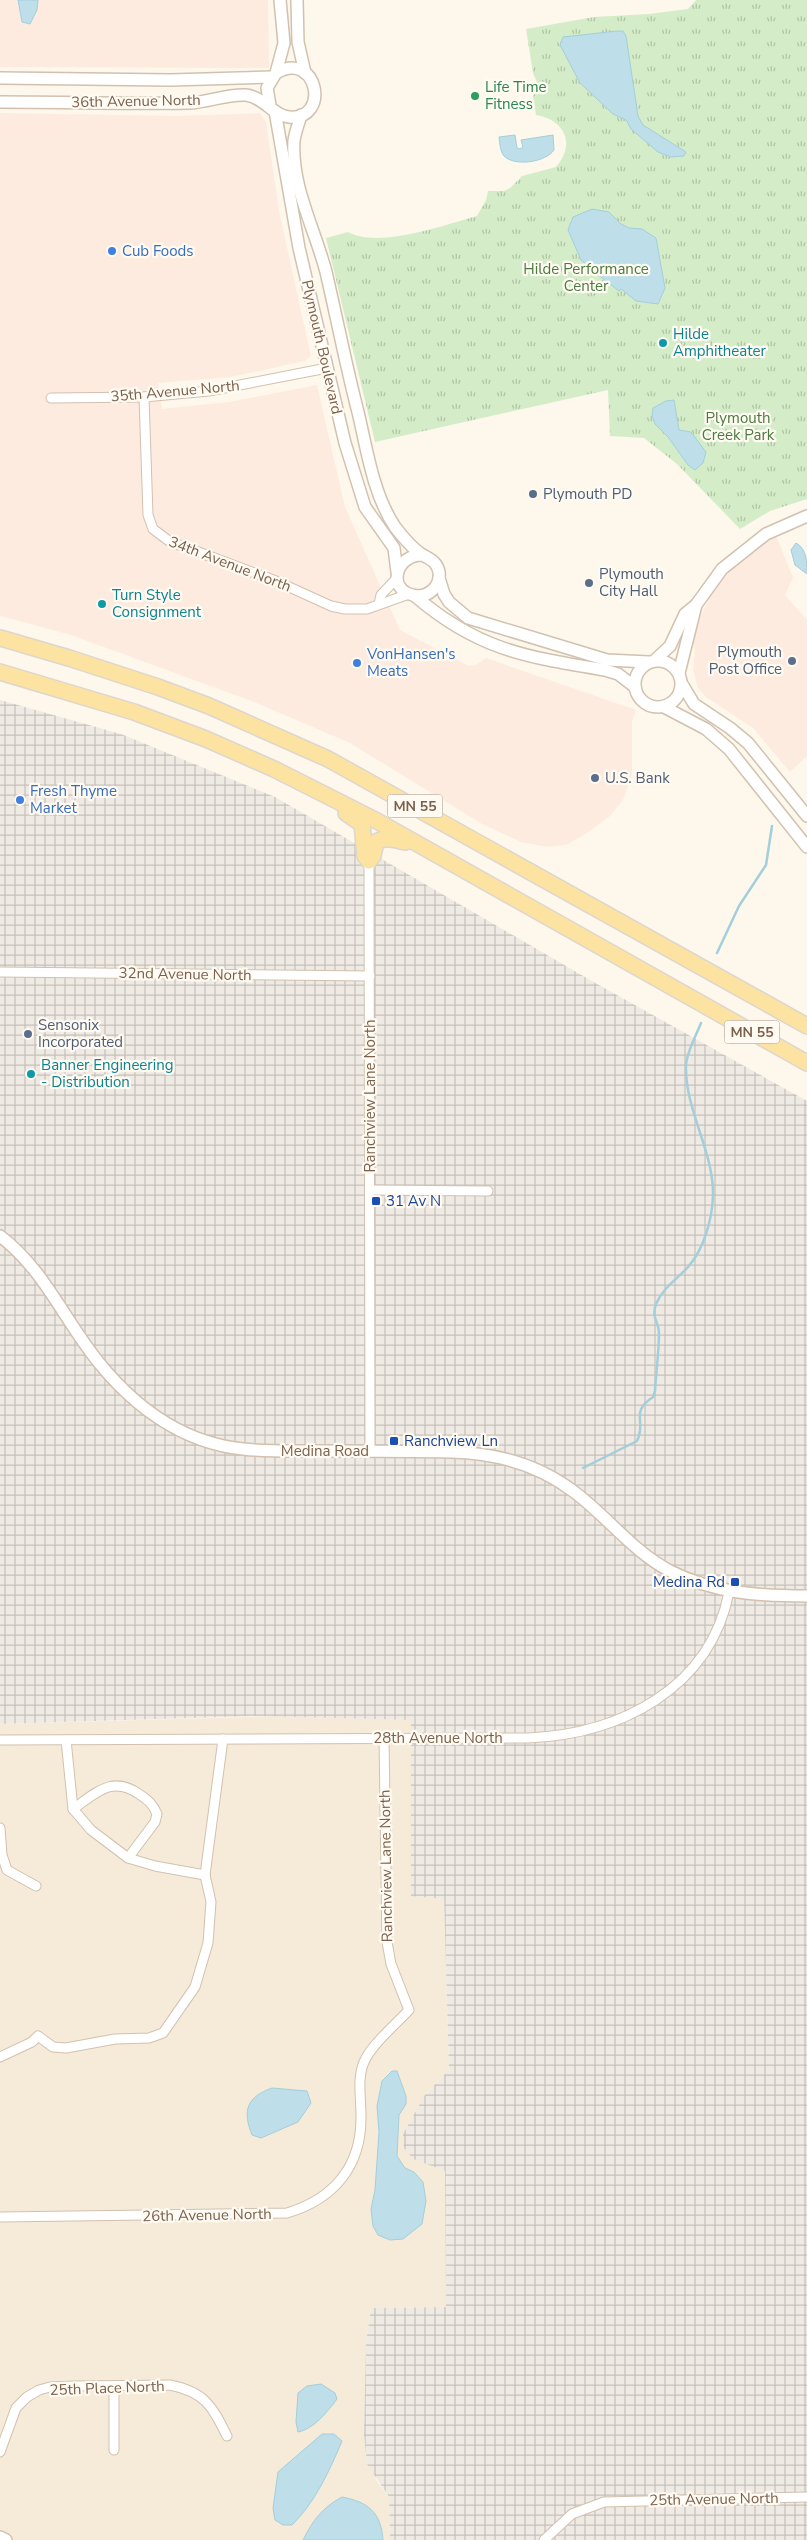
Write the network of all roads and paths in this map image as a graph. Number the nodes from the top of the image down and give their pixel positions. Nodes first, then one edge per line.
1 (280, 0) edge
2 (297, 0) edge
3 (305, 73) junction
4 (274, 75) junction
5 (0, 78) edge
6 (0, 102) edge
7 (272, 108) junction
8 (301, 115) junction
9 (327, 368) junction
10 (144, 397) junction
11 (51, 398) dead end
12 (807, 516) edge
13 (422, 554) junction
14 (397, 575) junction
15 (439, 578) junction
16 (412, 595) junction
17 (379, 604) junction
18 (696, 605) junction
19 (0, 638) edge
20 (652, 662) junction
21 (0, 672) edge
22 (680, 678) junction
23 (635, 687) junction
24 (664, 707) junction
25 (245, 757) junction
26 (807, 816) edge
27 (806, 842) edge
28 (424, 847) junction
29 (368, 861) junction
30 (0, 972) edge
31 (370, 976) junction
32 (776, 1008) junction
33 (807, 1018) edge
34 (807, 1026) edge
35 (807, 1064) edge
36 (370, 1190) junction
37 (488, 1191) dead end
38 (0, 1236) edge
39 (370, 1451) junction
40 (729, 1592) junction
41 (807, 1596) edge
42 (223, 1738) junction
43 (384, 1738) junction
44 (0, 1740) edge
45 (66, 1740) junction
46 (73, 1809) junction
47 (0, 1828) edge
48 (128, 1858) junction
49 (205, 1875) junction
50 (36, 1886) dead end
51 (0, 2057) edge
52 (361, 2122) joint
53 (0, 2217) edge
54 (114, 2386) junction
55 (227, 2436) dead end
56 (1, 2446) edge
57 (114, 2450) dead end
58 (807, 2497) edge
59 (0, 2536) edge
60 (6, 2540) edge
61 (544, 2540) edge

1 - 4 street
2 - 3 street
3 - 4 street
3 - 8 street
4 - 5 street, 36th Avenue North
4 - 7 street
6 - 7 street, 36th Avenue North
7 - 8 street
7 - 9 street, Plymouth Boulevard
8 - 13 street, Plymouth Boulevard
9 - 10 street, 35th Avenue North
9 - 14 street, Plymouth Boulevard
10 - 11 street, 35th Avenue North
10 - 17 street, 34th Avenue North
12 - 18 street
13 - 14 street
13 - 15 street
14 - 16 street
14 - 17 street
15 - 16 street
15 - 20 street
16 - 17 street, 34th Avenue North
16 - 23 street
18 - 20 street
18 - 22 street
19 - 32 main road, MN 55
20 - 22 street
20 - 23 street
21 - 25 main road, MN 55
22 - 24 street
22 - 26 street
23 - 24 street
24 - 27 street
25 - 28 main road, MN 55
25 - 29 main road
28 - 29 main road
28 - 35 main road, MN 55
29 - 31 street, Ranchview Lane North
30 - 31 street, 32nd Avenue North
31 - 36 street, Ranchview Lane North
32 - 33 main road
32 - 34 main road, MN 55
36 - 37 street
36 - 39 street, Ranchview Lane North
38 - 39 street, Medina Road
39 - 40 street, Medina Road
40 - 41 street
40 - 43 street, 28th Avenue North
42 - 43 street, 28th Avenue North
42 - 45 street, 28th Avenue North
42 - 49 street
43 - 52 street, Ranchview Lane North
44 - 45 street, 28th Avenue North
45 - 46 street
46 - 48 street
46 - 48 street
47 - 50 street
48 - 49 street
49 - 51 street
52 - 53 street, 26th Avenue North
54 - 55 street, 25th Place North
54 - 56 street, 25th Place North
54 - 57 street
58 - 61 street, 25th Avenue North
59 - 60 street

